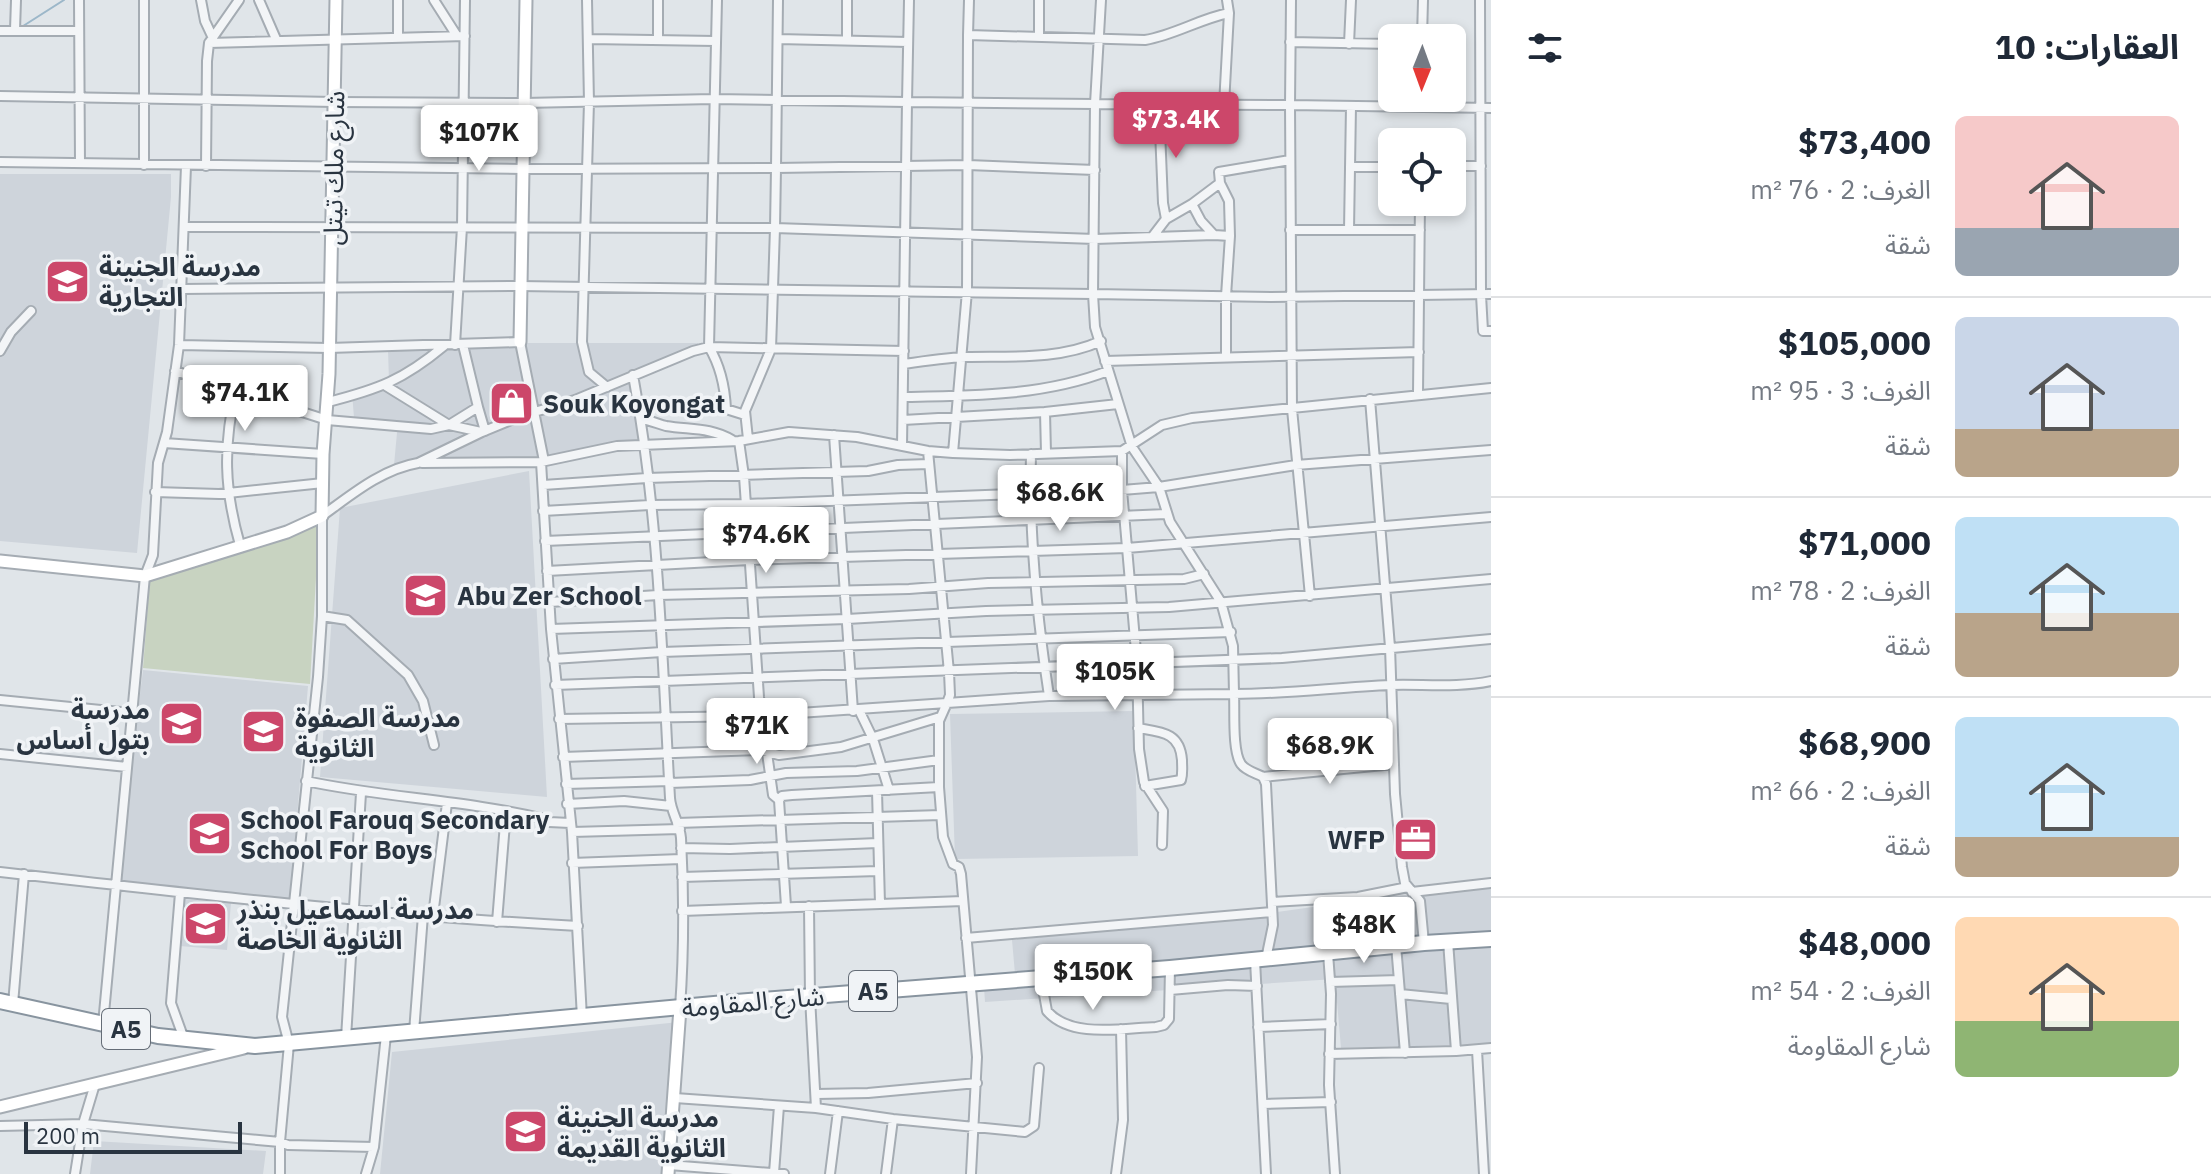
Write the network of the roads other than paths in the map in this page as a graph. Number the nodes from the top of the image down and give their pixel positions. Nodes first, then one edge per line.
1 (16, 0) edge
2 (79, 0) edge
3 (144, 0) edge
4 (201, 0) edge
5 (239, 0) edge
6 (259, 0) edge
7 (336, 0) edge
8 (398, 0) edge
9 (434, 0) edge
10 (465, 0) edge
11 (526, 0) edge
12 (587, 0) edge
13 (658, 0) edge
14 (717, 0) edge
15 (778, 0) edge
16 (847, 0) edge
17 (909, 0) edge
18 (969, 0) edge
19 (1039, 0) edge
20 (1101, 0) edge
21 (1227, 0) edge
22 (1291, 0) edge
23 (1351, 0) edge
24 (1423, 0) edge
25 (1480, 0) edge
26 (1229, 13) junction
27 (1422, 24) edge
28 (15, 30) junction
29 (0, 31) edge
30 (79, 31) junction
31 (968, 35) junction
32 (398, 36) junction
33 (461, 36) junction
34 (1039, 37) junction
35 (276, 39) junction
36 (335, 39) junction
37 (589, 39) junction
38 (778, 39) junction
39 (211, 40) junction
40 (658, 40) junction
41 (847, 40) junction
42 (1100, 40) junction
43 (715, 41) junction
44 (908, 42) junction
45 (1290, 42) junction
46 (1480, 43) junction
47 (1491, 43) edge
48 (1349, 44) junction
49 (1378, 44) edge
50 (0, 96) edge
51 (81, 96) junction
52 (144, 98) junction
53 (713, 99) junction
54 (776, 99) junction
55 (207, 100) junction
56 (334, 102) junction
57 (589, 102) junction
58 (907, 102) junction
59 (463, 103) junction
60 (524, 103) junction
61 (968, 103) junction
62 (1095, 104) junction
63 (1224, 105) junction
64 (1290, 105) junction
65 (1159, 106) junction
66 (1351, 106) junction
67 (1378, 107) edge
68 (1466, 108) edge
69 (1481, 108) junction
70 (1491, 108) edge
71 (1290, 160) junction
72 (0, 162) edge
73 (80, 163) junction
74 (144, 165) junction
75 (968, 165) junction
76 (186, 166) junction
77 (206, 166) junction
78 (1466, 166) edge
79 (1481, 166) junction
80 (334, 167) junction
81 (463, 167) junction
82 (712, 167) junction
83 (908, 167) junction
84 (1351, 167) junction
85 (1378, 167) edge
86 (586, 168) junction
87 (776, 168) junction
88 (523, 169) junction
89 (1095, 170) junction
90 (1220, 183) junction
91 (1192, 204) junction
92 (1420, 216) edge
93 (1166, 219) junction
94 (333, 226) junction
95 (184, 227) junction
96 (462, 227) junction
97 (522, 228) junction
98 (712, 228) junction
99 (775, 228) junction
100 (586, 229) junction
101 (1290, 230) junction
102 (1349, 230) junction
103 (1420, 230) junction
104 (904, 232) junction
105 (966, 235) junction
106 (1214, 235) junction
107 (1153, 236) junction
108 (1230, 236) junction
109 (1486, 236) edge
110 (1095, 239) junction
111 (460, 286) junction
112 (519, 286) junction
113 (331, 287) junction
114 (584, 287) junction
115 (182, 289) junction
116 (711, 289) junction
117 (774, 289) junction
118 (904, 290) junction
119 (967, 291) junction
120 (1093, 294) junction
121 (1486, 295) edge
122 (1226, 296) junction
123 (1291, 296) junction
124 (1421, 297) junction
125 (31, 311) dead end
126 (1491, 331) edge
127 (1101, 341) junction
128 (329, 342) junction
129 (520, 342) junction
130 (179, 345) junction
131 (459, 345) junction
132 (444, 346) junction
133 (709, 347) junction
134 (771, 349) junction
135 (0, 351) edge
136 (904, 351) junction
137 (1419, 352) junction
138 (1292, 355) junction
139 (963, 357) junction
140 (1226, 357) junction
141 (904, 364) junction
142 (1106, 366) junction
143 (175, 371) junction
144 (633, 375) junction
145 (386, 386) junction
146 (607, 387) junction
147 (1491, 388) edge
148 (236, 389) junction
149 (1418, 394) junction
150 (959, 396) junction
151 (903, 397) junction
152 (1370, 399) junction
153 (328, 402) junction
154 (638, 404) junction
155 (1118, 404) junction
156 (478, 407) junction
157 (726, 409) junction
158 (1292, 409) junction
159 (535, 412) junction
160 (1045, 412) junction
161 (745, 415) junction
162 (641, 419) junction
163 (956, 419) junction
164 (327, 420) junction
165 (903, 420) junction
166 (449, 425) junction
167 (483, 431) junction
168 (834, 435) junction
169 (740, 440) junction
170 (164, 443) junction
171 (644, 444) junction
172 (902, 446) junction
173 (1132, 447) junction
174 (226, 448) junction
175 (1491, 450) edge
176 (928, 451) junction
177 (1122, 451) junction
178 (953, 453) junction
179 (1046, 453) junction
180 (323, 454) junction
181 (1031, 454) junction
182 (1375, 459) junction
183 (542, 461) junction
184 (418, 463) junction
185 (929, 464) junction
186 (1296, 465) junction
187 (836, 472) junction
188 (744, 476) junction
189 (647, 478) junction
190 (323, 483) junction
191 (543, 485) junction
192 (1159, 487) junction
193 (1122, 490) junction
194 (155, 492) junction
195 (227, 493) junction
196 (1031, 494) junction
197 (933, 496) junction
198 (838, 500) junction
199 (746, 504) junction
200 (650, 505) junction
201 (543, 511) junction
202 (1166, 514) junction
203 (322, 516) junction
204 (1491, 517) edge
205 (1126, 518) junction
206 (1033, 521) junction
207 (937, 524) junction
208 (1382, 527) junction
209 (839, 529) junction
210 (746, 531) junction
211 (1302, 533) junction
212 (652, 536) junction
213 (545, 541) junction
214 (1185, 543) junction
215 (240, 545) junction
216 (1127, 548) junction
217 (1033, 551) junction
218 (938, 555) junction
219 (843, 559) junction
220 (749, 560) junction
221 (0, 561) edge
222 (655, 564) junction
223 (547, 571) junction
224 (1204, 574) junction
225 (145, 576) junction
226 (1491, 579) edge
227 (1131, 580) junction
228 (1037, 584) junction
229 (939, 586) junction
230 (1385, 588) junction
231 (845, 590) junction
232 (752, 593) junction
233 (658, 595) junction
234 (1310, 596) junction
235 (550, 602) junction
236 (1221, 602) junction
237 (1132, 609) junction
238 (1040, 611) junction
239 (942, 614) junction
240 (322, 616) junction
241 (847, 619) junction
242 (754, 622) junction
243 (660, 624) junction
244 (551, 629) junction
245 (1231, 632) junction
246 (1135, 636) junction
247 (1042, 638) junction
248 (1491, 639) edge
249 (945, 641) junction
250 (850, 647) junction
251 (1390, 647) junction
252 (756, 650) junction
253 (662, 652) junction
254 (553, 659) junction
255 (1235, 660) junction
256 (1137, 663) junction
257 (1044, 668) junction
258 (949, 672) junction
259 (850, 674) junction
260 (758, 678) junction
261 (663, 681) junction
262 (1491, 681) edge
263 (555, 685) junction
264 (1392, 685) junction
265 (1234, 694) junction
266 (1139, 695) junction
267 (1049, 696) junction
268 (0, 700) edge
269 (947, 703) junction
270 (856, 711) junction
271 (131, 713) junction
272 (763, 716) junction
273 (667, 717) junction
274 (940, 717) junction
275 (559, 719) junction
276 (1138, 728) junction
277 (873, 739) junction
278 (434, 745) dead end
279 (766, 751) junction
280 (0, 754) edge
281 (668, 754) junction
282 (563, 757) junction
283 (939, 760) junction
284 (1394, 764) junction
285 (883, 766) junction
286 (127, 767) junction
287 (770, 775) junction
288 (1263, 777) junction
289 (306, 781) junction
290 (670, 782) junction
291 (566, 784) junction
292 (1145, 786) junction
293 (939, 787) junction
294 (889, 790) junction
295 (877, 791) junction
296 (361, 793) junction
297 (779, 800) junction
298 (447, 803) junction
299 (567, 804) junction
300 (671, 806) junction
301 (506, 811) junction
302 (941, 815) junction
303 (877, 817) junction
304 (780, 820) junction
305 (678, 826) junction
306 (571, 827) junction
307 (878, 843) junction
308 (1162, 845) dead end
309 (681, 848) junction
310 (781, 848) junction
311 (681, 859) junction
312 (572, 863) junction
313 (878, 871) junction
314 (0, 872) edge
315 (24, 874) junction
316 (784, 875) junction
317 (682, 877) junction
318 (1491, 883) edge
319 (114, 885) junction
320 (1410, 890) junction
321 (180, 893) junction
322 (963, 901) junction
323 (293, 902) junction
324 (880, 904) junction
325 (786, 906) junction
326 (809, 906) junction
327 (1272, 907) junction
328 (353, 909) junction
329 (682, 911) junction
330 (423, 915) junction
331 (433, 916) junction
332 (497, 922) junction
333 (578, 926) junction
334 (966, 938) junction
335 (1491, 939) edge
336 (1448, 941) junction
337 (1424, 943) junction
338 (1396, 945) junction
339 (1328, 953) junction
340 (1261, 959) junction
341 (1170, 968) junction
342 (1041, 978) junction
343 (1399, 980) junction
344 (1330, 982) junction
345 (970, 983) junction
346 (1257, 986) junction
347 (1170, 990) junction
348 (1400, 994) junction
349 (810, 997) junction
350 (1451, 999) junction
351 (6, 1003) edge
352 (680, 1008) junction
353 (582, 1018) junction
354 (103, 1024) junction
355 (1331, 1024) junction
356 (1258, 1027) junction
357 (1121, 1029) junction
358 (414, 1032) junction
359 (386, 1035) junction
360 (346, 1038) junction
361 (184, 1039) junction
362 (289, 1044) junction
363 (255, 1046) junction
364 (1491, 1048) edge
365 (1477, 1050) junction
366 (1456, 1051) junction
367 (1405, 1053) junction
368 (1329, 1054) junction
369 (1039, 1068) dead end
370 (977, 1083) junction
371 (95, 1084) junction
372 (817, 1094) junction
373 (675, 1098) junction
374 (1331, 1102) junction
375 (1263, 1104) junction
376 (779, 1106) junction
377 (0, 1107) edge
378 (816, 1108) junction
379 (838, 1111) junction
380 (893, 1119) junction
381 (83, 1124) junction
382 (0, 1126) edge
383 (974, 1127) junction
384 (280, 1142) junction
385 (374, 1147) junction
386 (668, 1170) edge
387 (774, 1173) edge
388 (75, 1174) edge
389 (280, 1174) edge
390 (366, 1174) edge
391 (766, 1174) edge
392 (784, 1174) edge
393 (830, 1174) edge
394 (886, 1174) edge
395 (971, 1174) edge
396 (1116, 1174) edge
397 (1266, 1174) edge
398 (1335, 1174) edge
399 (1484, 1174) edge

1 - 28 street
2 - 30 street
3 - 52 street
4 - 39 street
5 - 39 street
6 - 35 street
7 - 36 main road, شارع ملك تيتل
8 - 32 street
9 - 33 street
10 - 33 street
11 - 60 main road
12 - 37 street
13 - 40 street
14 - 43 street
15 - 38 street
16 - 41 street
17 - 44 street
18 - 31 street
19 - 34 street
20 - 42 street
21 - 26 street
22 - 45 street
23 - 48 street
24 - 27 street
25 - 46 street
26 - 42 street
26 - 63 street
28 - 29 street
28 - 30 street
30 - 51 street
31 - 34 street
31 - 61 street
32 - 33 street
32 - 36 street
33 - 59 street
34 - 42 street
35 - 36 street
35 - 39 street
36 - 56 main road, شارع ملك تيتل
37 - 40 street
37 - 57 street
38 - 41 street
38 - 54 street
39 - 55 street
40 - 43 street
41 - 44 street
42 - 62 street
43 - 53 street
44 - 58 street
45 - 48 street
45 - 64 street
46 - 47 street
46 - 69 street
48 - 49 street
50 - 51 street
51 - 52 street
51 - 73 street
52 - 55 street
52 - 74 street
53 - 54 street
53 - 57 street
53 - 82 street
54 - 58 street
54 - 87 street
55 - 56 street
55 - 77 street
56 - 59 street
56 - 80 main road, شارع ملك تيتل
57 - 60 street
57 - 86 street
58 - 61 street
58 - 83 street
59 - 60 street
59 - 81 street
60 - 88 main road
61 - 62 street
61 - 75 street
62 - 65 street
62 - 89 street
63 - 64 street
63 - 65 street
64 - 66 street
64 - 71 street
65 - 93 street
66 - 67 street
66 - 84 street
68 - 69 street
69 - 70 street
69 - 79 street
71 - 90 street
71 - 101 street
72 - 73 street
73 - 74 street
74 - 76 street
75 - 83 street
75 - 89 street
75 - 105 street
76 - 77 street
76 - 95 street
77 - 80 street
78 - 79 street
79 - 109 street
80 - 81 street
80 - 94 main road, شارع ملك تيتل
81 - 88 street
81 - 96 street
82 - 86 street
82 - 87 street
82 - 98 street
83 - 87 street
83 - 104 street
84 - 85 street
84 - 102 street
86 - 88 street
86 - 100 street
87 - 99 street
88 - 97 main road
89 - 110 street
90 - 91 street
90 - 108 street
91 - 93 street
91 - 106 street
92 - 103 street
93 - 107 street
94 - 95 street
94 - 96 street
94 - 113 main road, شارع ملك تيتل
95 - 115 street
96 - 97 street
96 - 111 street
97 - 100 street
97 - 112 main road
98 - 99 street
98 - 100 street
98 - 116 street
99 - 104 street
99 - 117 street
100 - 114 street
101 - 102 street
101 - 123 street
102 - 103 street
103 - 124 street
104 - 105 street
104 - 118 street
105 - 110 street
105 - 119 street
106 - 107 street
106 - 108 street
107 - 110 street
108 - 122 street
109 - 121 street
110 - 120 street
111 - 112 street
111 - 113 street
111 - 131 street
112 - 114 street
112 - 129 main road
113 - 115 street
113 - 128 main road, شارع ملك تيتل
114 - 116 street
114 - 146 street
115 - 130 street
116 - 117 street
116 - 133 street
117 - 118 street
117 - 134 street
118 - 119 street
118 - 136 street
119 - 120 street
119 - 139 street
120 - 122 street
120 - 127 street
121 - 124 street
121 - 126 street
122 - 123 street
122 - 140 street
123 - 124 street
123 - 138 street
124 - 137 street
125 - 135 street
127 - 139 street
127 - 142 street
128 - 130 street
128 - 132 street
128 - 153 main road, شارع ملك تيتل
129 - 131 street
129 - 159 street
130 - 143 street
131 - 132 street
131 - 156 street
132 - 145 street
133 - 134 street
133 - 144 street
133 - 157 street
134 - 136 street
134 - 161 street
136 - 141 street
137 - 138 street
137 - 149 street
138 - 140 street
138 - 158 street
139 - 141 street
139 - 150 street
140 - 142 street
141 - 151 street
142 - 150 street
142 - 155 street
143 - 148 street
143 - 170 street
144 - 146 street
144 - 154 street
145 - 153 street
145 - 166 street
146 - 159 street
147 - 149 street
148 - 164 street
148 - 174 street
149 - 152 street
150 - 151 street
150 - 163 street
151 - 165 street
152 - 158 street
152 - 182 street
153 - 164 main road, شارع ملك تيتل
154 - 157 street
154 - 162 street
155 - 160 street
155 - 173 street
156 - 166 street
156 - 167 street
157 - 161 street
158 - 173 street
158 - 186 street
159 - 167 street
159 - 183 street
160 - 163 street
160 - 179 street
161 - 169 street
162 - 169 street
162 - 171 street
163 - 165 street
163 - 178 street
164 - 166 street
164 - 180 main road, شارع ملك تيتل
165 - 172 street
166 - 167 street
167 - 184 street
168 - 169 street
168 - 172 street
168 - 187 street
169 - 171 street
169 - 188 street
170 - 174 street
170 - 194 street
171 - 183 street
171 - 189 street
172 - 176 street
173 - 177 street
173 - 192 street
174 - 180 street
174 - 195 street
175 - 182 street
176 - 178 street
176 - 185 street
177 - 179 street
177 - 193 street
178 - 181 street
179 - 181 street
180 - 190 main road, شارع ملك تيتل
181 - 196 street
182 - 186 street
182 - 208 street
183 - 184 street
183 - 191 street
184 - 203 street
185 - 187 street
185 - 197 street
186 - 192 street
186 - 211 street
187 - 188 street
187 - 198 street
188 - 189 street
188 - 199 street
189 - 191 street
189 - 200 street
190 - 195 street
190 - 203 main road, شارع ملك تيتل
191 - 201 street
192 - 193 street
192 - 202 street
193 - 196 street
193 - 205 street
194 - 195 street
194 - 225 street
195 - 215 street
196 - 197 street
196 - 206 street
197 - 198 street
197 - 207 street
198 - 199 street
198 - 209 street
199 - 200 street
199 - 210 street
200 - 201 street
200 - 212 street
201 - 213 street
202 - 205 street
202 - 214 street
203 - 215 main road
203 - 240 street
204 - 208 street
205 - 206 street
205 - 216 street
206 - 207 street
206 - 217 street
207 - 209 street
207 - 218 street
208 - 211 street
208 - 230 street
209 - 210 street
209 - 219 street
210 - 212 street
210 - 220 street
211 - 214 street
211 - 234 street
212 - 213 street
212 - 222 street
213 - 223 street
214 - 216 street
214 - 224 street
215 - 225 main road
216 - 217 street
216 - 227 street
217 - 218 street
217 - 228 street
218 - 219 street
218 - 229 street
219 - 220 street
219 - 231 street
220 - 222 street
220 - 232 street
221 - 225 main road
222 - 223 street
222 - 233 street
223 - 235 street
224 - 227 street
224 - 236 street
225 - 271 street
226 - 230 street
227 - 228 street
227 - 237 street
228 - 229 street
228 - 238 street
229 - 231 street
229 - 239 street
230 - 234 street
230 - 251 street
231 - 232 street
231 - 241 street
232 - 233 street
232 - 242 street
233 - 235 street
233 - 243 street
234 - 236 street
235 - 244 street
236 - 237 street
236 - 245 street
237 - 238 street
237 - 246 street
238 - 239 street
238 - 247 street
239 - 241 street
239 - 249 street
240 - 278 street
240 - 289 street
241 - 242 street
241 - 250 street
242 - 243 street
242 - 252 street
243 - 244 street
243 - 253 street
244 - 254 street
245 - 246 street
245 - 255 street
246 - 247 street
246 - 256 street
247 - 249 street
247 - 257 street
248 - 251 street
249 - 250 street
249 - 258 street
250 - 252 street
250 - 259 street
251 - 255 street
251 - 264 street
252 - 253 street
252 - 260 street
253 - 254 street
253 - 261 street
254 - 263 street
255 - 256 street
255 - 265 street
256 - 257 street
256 - 266 street
257 - 258 street
257 - 267 street
258 - 259 street
258 - 269 street
259 - 260 street
259 - 270 street
260 - 261 street
260 - 272 street
261 - 263 street
261 - 273 street
262 - 264 street
263 - 275 street
264 - 265 street
264 - 284 street
265 - 266 street
265 - 288 street
266 - 267 street
266 - 276 street
267 - 269 street
268 - 271 street
269 - 270 street
269 - 274 street
270 - 272 street
270 - 277 street
271 - 286 street
272 - 273 street
272 - 279 street
273 - 275 street
273 - 281 street
274 - 277 street
274 - 283 street
275 - 282 street
276 - 292 street
276 - 292 street
277 - 279 street
277 - 285 street
279 - 281 street
279 - 287 street
280 - 286 street
281 - 282 street
281 - 290 street
282 - 291 street
283 - 285 street
283 - 293 street
284 - 288 street
284 - 320 street
285 - 287 street
285 - 294 street
286 - 319 street
287 - 290 street
287 - 297 street
288 - 327 street
289 - 296 street
289 - 323 street
290 - 291 street
290 - 300 street
291 - 299 street
292 - 308 street
293 - 294 street
293 - 302 street
294 - 295 street
295 - 297 street
295 - 303 street
296 - 298 street
296 - 328 street
297 - 304 street
298 - 301 street
298 - 331 street
299 - 300 street
299 - 306 street
300 - 305 street
301 - 306 street
301 - 332 street
302 - 303 street
302 - 322 street
303 - 304 street
303 - 307 street
304 - 305 street
304 - 310 street
305 - 306 street
305 - 309 street
306 - 312 street
307 - 310 street
307 - 313 street
309 - 310 street
309 - 311 street
310 - 316 street
311 - 312 street
311 - 317 street
312 - 333 street
313 - 316 street
313 - 324 street
314 - 315 street
315 - 319 street
315 - 351 street
316 - 317 street
316 - 325 street
317 - 329 street
318 - 320 street
319 - 321 street
319 - 354 street
320 - 327 street
320 - 337 street
321 - 323 street
321 - 361 street
322 - 324 street
322 - 334 street
323 - 328 street
323 - 362 street
324 - 326 street
325 - 326 street
325 - 329 street
326 - 349 street
327 - 334 street
327 - 340 street
328 - 330 street
328 - 360 street
329 - 352 street
330 - 331 street
330 - 358 street
331 - 332 street
332 - 333 street
333 - 353 street
334 - 345 street
335 - 336 highway, شارع المقاومة / A5
336 - 337 highway, شارع المقاومة / A5
336 - 350 street
337 - 338 highway, شارع المقاومة / A5
338 - 339 highway, شارع المقاومة / A5
338 - 343 street
339 - 340 highway, شارع المقاومة / A5
339 - 344 street
340 - 341 highway, شارع المقاومة / A5
340 - 346 street
341 - 342 highway, شارع المقاومة / A5
341 - 347 street
342 - 345 highway, شارع المقاومة / A5
342 - 357 street
343 - 344 street
343 - 348 street
344 - 355 street
345 - 349 highway, شارع المقاومة / A5
345 - 370 street
346 - 347 street
346 - 356 street
347 - 357 street
348 - 350 street
348 - 367 street
349 - 352 highway, شارع المقاومة / A5
349 - 372 street
350 - 366 street
351 - 354 highway, A5
352 - 353 highway, شارع المقاومة / A5
352 - 373 main road
353 - 358 highway, شارع المقاومة / A5
354 - 361 highway, A5
355 - 356 street
355 - 368 street
356 - 375 street
357 - 396 street
358 - 359 highway, شارع المقاومة / A5
359 - 360 highway, شارع المقاومة / A5
359 - 385 street
360 - 362 highway, شارع المقاومة / A5
361 - 363 highway, A5
362 - 363 highway, شارع المقاومة / A5
362 - 384 street
363 - 371 main road, A5
364 - 365 street
365 - 366 street
365 - 399 street
366 - 367 street
367 - 368 street
368 - 374 street
369 - 383 street
370 - 372 street
370 - 383 street
371 - 377 main road, A5
371 - 381 street
372 - 378 street
373 - 376 street
373 - 386 main road
374 - 375 street
374 - 398 street
375 - 397 street
376 - 378 street
376 - 387 street
378 - 379 street
379 - 380 street
379 - 393 street
380 - 383 street
380 - 394 street
381 - 382 street
381 - 384 street
381 - 388 street
383 - 395 street
384 - 385 street
384 - 389 street
385 - 390 street
386 - 391 street
387 - 391 street
387 - 392 street

